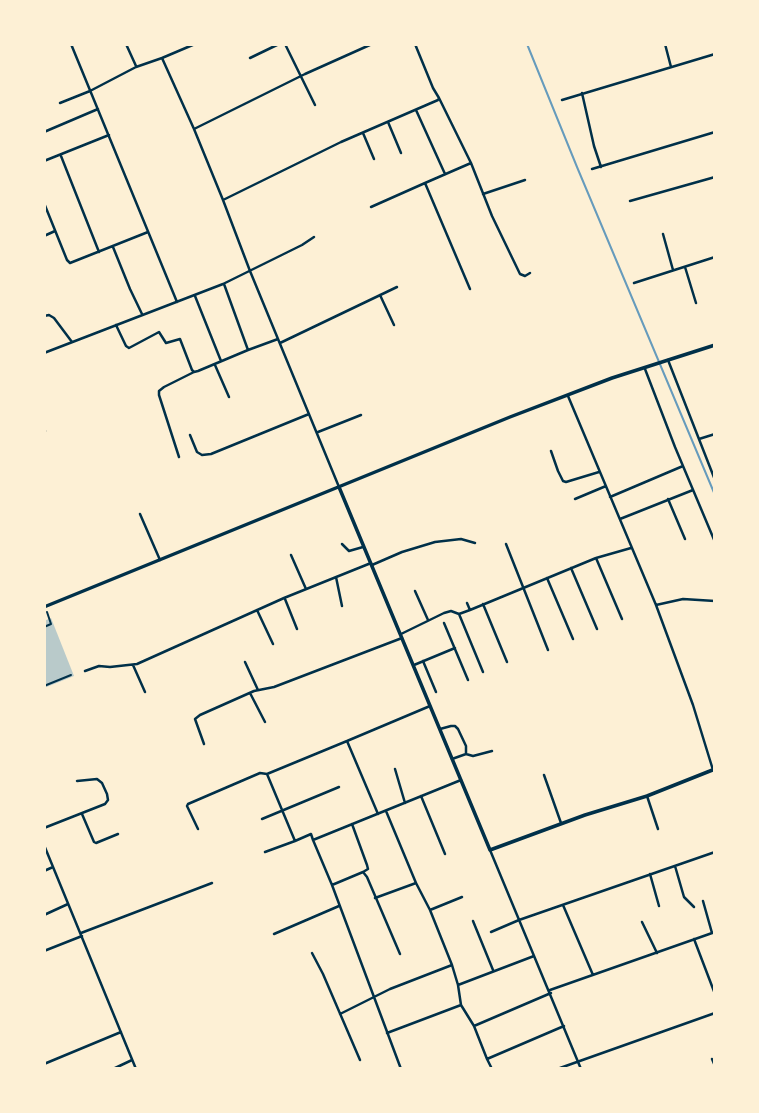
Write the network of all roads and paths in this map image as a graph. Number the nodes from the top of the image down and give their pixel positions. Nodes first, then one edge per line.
1 (71, 44) edge
2 (126, 44) edge
3 (195, 44) edge
4 (279, 44) edge
5 (285, 44) edge
6 (372, 44) edge
7 (415, 44) edge
8 (665, 44) edge
9 (715, 54) edge
10 (162, 58) junction
11 (250, 58) dead end
12 (671, 66) junction
13 (136, 67) junction
14 (300, 77) junction
15 (90, 91) junction
16 (582, 93) junction
17 (439, 98) junction
18 (562, 100) dead end
19 (60, 103) dead end
20 (315, 105) dead end
21 (98, 109) junction
22 (416, 110) junction
23 (387, 122) junction
24 (194, 129) junction
25 (44, 132) edge
26 (363, 132) junction
27 (715, 132) edge
28 (109, 135) junction
29 (401, 153) dead end
30 (61, 156) junction
31 (374, 159) dead end
32 (44, 161) edge
33 (471, 163) junction
34 (601, 167) junction
35 (592, 169) dead end
36 (445, 174) junction
37 (715, 177) edge
38 (525, 180) dead end
39 (425, 183) junction
40 (483, 194) junction
41 (223, 200) junction
42 (630, 201) dead end
43 (44, 203) edge
44 (371, 207) dead end
45 (55, 231) junction
46 (149, 232) junction
47 (663, 234) dead end
48 (44, 236) edge
49 (314, 237) dead end
50 (113, 247) junction
51 (99, 252) junction
52 (715, 257) edge
53 (685, 267) junction
54 (673, 270) junction
55 (250, 271) junction
56 (530, 273) dead end
57 (634, 283) dead end
58 (223, 284) junction
59 (397, 287) dead end
60 (470, 289) dead end
61 (380, 295) junction
62 (195, 296) junction
63 (177, 302) junction
64 (696, 303) dead end
65 (142, 315) junction
66 (44, 316) edge
67 (116, 325) junction
68 (394, 325) dead end
69 (279, 341) junction
70 (72, 342) junction
71 (715, 345) edge
72 (248, 351) junction
73 (44, 353) edge
74 (221, 361) junction
75 (667, 361) junction
76 (215, 364) junction
77 (645, 369) junction
78 (194, 372) junction
79 (568, 396) junction
80 (229, 397) dead end
81 (309, 414) junction
82 (361, 415) dead end
83 (317, 433) junction
84 (715, 434) edge
85 (190, 435) dead end
86 (699, 439) junction
87 (551, 451) dead end
88 (179, 457) dead end
89 (683, 466) junction
90 (600, 472) junction
91 (715, 480) edge
92 (606, 486) junction
93 (339, 487) junction
94 (693, 490) junction
95 (610, 497) junction
96 (575, 499) dead end
97 (668, 499) junction
98 (141, 514) dead end
99 (620, 519) junction
100 (685, 540) dead end
101 (715, 542) edge
102 (475, 543) dead end
103 (342, 544) dead end
104 (506, 544) dead end
105 (365, 547) junction
106 (631, 548) junction
107 (291, 555) dead end
108 (596, 558) junction
109 (160, 560) junction
110 (372, 563) junction
111 (572, 568) junction
112 (336, 577) junction
113 (547, 578) junction
114 (306, 589) junction
115 (523, 589) junction
116 (415, 591) dead end
117 (285, 598) junction
118 (715, 601) edge
119 (467, 603) dead end
120 (483, 604) junction
121 (656, 605) junction
122 (342, 606) dead end
123 (45, 610) edge
124 (257, 610) junction
125 (470, 610) junction
126 (459, 614) junction
127 (622, 619) dead end
128 (428, 620) junction
129 (444, 623) dead end
130 (44, 627) edge
131 (297, 629) dead end
132 (597, 629) dead end
133 (401, 636) junction
134 (573, 639) dead end
135 (273, 644) dead end
136 (455, 648) junction
137 (548, 650) dead end
138 (423, 661) junction
139 (246, 662) dead end
140 (507, 662) dead end
141 (133, 665) junction
142 (414, 666) junction
143 (85, 671) dead end
144 (483, 672) dead end
145 (71, 675) dead end
146 (468, 680) dead end
147 (44, 686) edge
148 (258, 690) junction
149 (145, 692) dead end
150 (436, 692) dead end
151 (250, 693) junction
152 (430, 706) junction
153 (265, 722) dead end
154 (440, 729) junction
155 (347, 741) junction
156 (204, 744) dead end
157 (492, 751) dead end
158 (467, 754) junction
159 (452, 759) junction
160 (395, 769) dead end
161 (714, 770) edge
162 (267, 774) junction
163 (544, 775) dead end
164 (461, 780) junction
165 (77, 781) dead end
166 (339, 787) dead end
167 (421, 796) junction
168 (646, 796) junction
169 (405, 803) junction
170 (282, 810) junction
171 (386, 811) junction
172 (82, 814) junction
173 (378, 814) junction
174 (262, 819) dead end
175 (561, 823) junction
176 (352, 824) junction
177 (44, 828) edge
178 (198, 829) dead end
179 (659, 829) dead end
180 (118, 834) dead end
181 (313, 840) junction
182 (295, 841) junction
183 (44, 845) edge
184 (490, 850) junction
185 (265, 852) dead end
186 (715, 852) edge
187 (445, 854) dead end
188 (675, 866) junction
189 (53, 867) junction
190 (44, 871) edge
191 (363, 872) junction
192 (650, 874) junction
193 (212, 883) dead end
194 (416, 883) junction
195 (332, 885) junction
196 (463, 897) dead end
197 (374, 898) junction
198 (703, 901) dead end
199 (68, 904) junction
200 (563, 905) junction
201 (340, 906) junction
202 (659, 906) dead end
203 (694, 907) dead end
204 (430, 910) junction
205 (44, 915) edge
206 (519, 919) junction
207 (473, 921) dead end
208 (642, 922) dead end
209 (491, 932) dead end
210 (714, 932) edge
211 (81, 934) junction
212 (274, 934) dead end
213 (694, 939) junction
214 (44, 951) edge
215 (312, 953) dead end
216 (657, 953) junction
217 (400, 954) dead end
218 (534, 956) junction
219 (452, 965) junction
220 (494, 971) junction
221 (593, 975) junction
222 (458, 985) junction
223 (550, 992) junction
224 (715, 994) edge
225 (373, 998) junction
226 (461, 1005) junction
227 (715, 1013) edge
228 (340, 1014) junction
229 (474, 1026) junction
230 (564, 1026) junction
231 (121, 1032) junction
232 (387, 1033) junction
233 (487, 1059) junction
234 (712, 1059) dead end
235 (132, 1060) junction
236 (360, 1060) dead end
237 (578, 1062) junction
238 (44, 1064) edge
239 (715, 1066) edge
240 (560, 1068) edge
241 (113, 1069) edge
242 (136, 1069) edge
243 (401, 1069) edge
244 (492, 1069) edge
245 (581, 1069) edge

1 - 15 street
2 - 13 street
3 - 10 street
4 - 11 street
5 - 14 street
6 - 14 street
7 - 17 street
8 - 12 street
9 - 12 street
10 - 13 street
10 - 24 street
12 - 16 street
13 - 15 street
14 - 20 street
14 - 24 street
15 - 19 street
15 - 21 street
16 - 18 street
16 - 34 street
17 - 22 street
17 - 33 street
21 - 25 street
21 - 28 street
22 - 23 street
22 - 36 street
23 - 26 street
23 - 29 street
24 - 41 street
26 - 31 street
26 - 41 street
27 - 34 street
28 - 30 street
28 - 46 street
30 - 32 street
30 - 51 street
33 - 36 street
33 - 40 street
34 - 35 street
36 - 39 street
37 - 42 street
38 - 40 street
39 - 44 street
39 - 60 street
40 - 56 street
41 - 55 street
43 - 45 street
45 - 48 street
45 - 51 street
46 - 50 street
46 - 63 street
47 - 54 street
49 - 55 street
50 - 51 street
50 - 65 street
52 - 53 street
53 - 54 street
53 - 64 street
54 - 57 street
55 - 58 street
55 - 69 street
58 - 62 street
58 - 72 street
59 - 61 street
61 - 68 street
61 - 69 street
62 - 63 street
62 - 74 street
63 - 65 street
65 - 67 street
66 - 70 street
67 - 70 street
67 - 78 street
69 - 72 street
69 - 81 street
70 - 73 street
71 - 75 street
72 - 74 street
74 - 76 street
75 - 77 street
75 - 86 street
76 - 78 street
76 - 80 street
77 - 79 street
77 - 89 street
78 - 88 street
79 - 90 street
79 - 93 street
81 - 83 street
81 - 85 street
82 - 83 street
83 - 93 street
84 - 86 street
86 - 91 street
87 - 90 street
89 - 94 street
89 - 95 street
90 - 92 street
92 - 95 street
92 - 96 street
93 - 105 street
93 - 109 street
94 - 97 street
94 - 101 street
95 - 99 street
97 - 99 street
97 - 100 street
98 - 109 street
99 - 106 street
102 - 110 street
103 - 105 street
104 - 115 street
105 - 110 street
106 - 108 street
106 - 121 street
107 - 114 street
108 - 111 street
108 - 127 street
109 - 123 street
110 - 112 street
110 - 133 street
111 - 113 street
111 - 132 street
112 - 114 street
112 - 122 street
113 - 115 street
113 - 134 street
114 - 117 street
115 - 120 street
115 - 137 street
116 - 128 street
117 - 124 street
117 - 131 street
118 - 121 street
119 - 125 street
120 - 125 street
120 - 140 street
121 - 161 street
123 - 130 street
124 - 135 street
124 - 141 street
125 - 126 street
126 - 128 street
126 - 144 street
128 - 133 street
129 - 136 street
133 - 142 street
133 - 148 street
136 - 138 street
136 - 146 street
138 - 142 street
138 - 150 street
139 - 148 street
141 - 143 street
141 - 149 street
142 - 152 street
145 - 147 street
148 - 151 street
151 - 153 street
151 - 156 street
152 - 154 street
152 - 155 street
154 - 158 street
154 - 159 street
155 - 162 street
155 - 173 street
157 - 158 street
158 - 159 street
159 - 164 street
160 - 169 street
161 - 168 street
162 - 170 street
162 - 178 street
163 - 175 street
164 - 167 street
164 - 184 street
165 - 172 street
166 - 170 street
167 - 169 street
167 - 187 street
168 - 175 street
168 - 179 street
169 - 171 street
170 - 174 street
170 - 182 street
171 - 173 street
171 - 194 street
172 - 177 street
172 - 180 street
173 - 176 street
175 - 184 street
176 - 181 street
176 - 191 street
181 - 182 street
181 - 195 street
182 - 185 street
183 - 189 street
184 - 206 street
186 - 188 street
188 - 192 street
188 - 203 street
189 - 190 street
189 - 199 street
191 - 195 street
191 - 197 street
192 - 200 street
192 - 202 street
193 - 211 street
194 - 197 street
194 - 204 street
195 - 201 street
196 - 204 street
197 - 217 street
198 - 210 street
199 - 205 street
199 - 211 street
200 - 206 street
200 - 221 street
201 - 212 street
201 - 225 street
204 - 219 street
206 - 209 street
206 - 218 street
207 - 220 street
208 - 216 street
210 - 213 street
211 - 214 street
211 - 231 street
213 - 216 street
213 - 224 street
215 - 228 street
216 - 221 street
218 - 220 street
218 - 223 street
219 - 222 street
219 - 225 street
220 - 222 street
221 - 223 street
222 - 226 street
223 - 229 street
223 - 230 street
225 - 228 street
225 - 232 street
226 - 229 street
226 - 232 street
227 - 237 street
228 - 236 street
229 - 233 street
230 - 233 street
230 - 237 street
231 - 235 street
231 - 238 street
232 - 243 street
233 - 244 street
234 - 239 street
235 - 241 street
235 - 242 street
237 - 240 street
237 - 245 street

